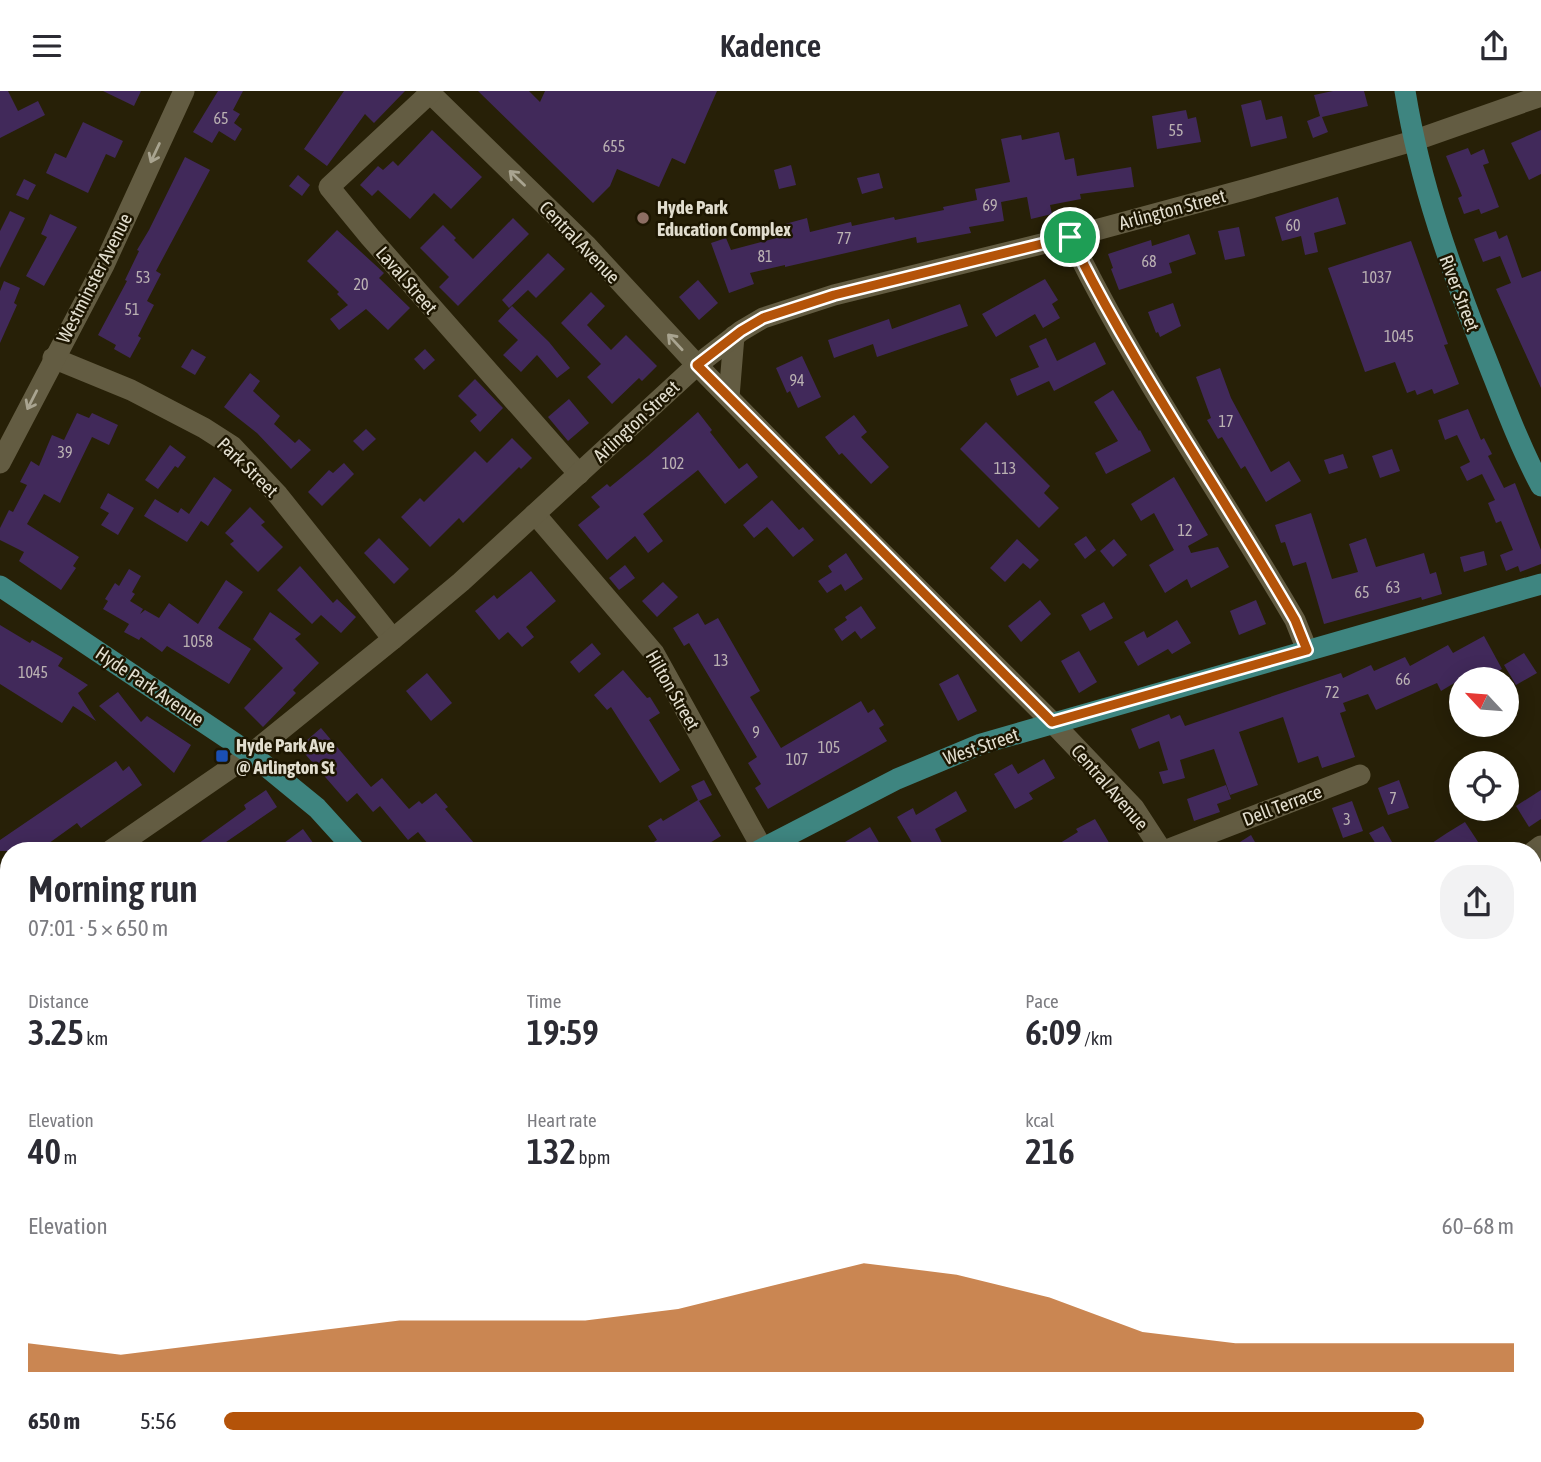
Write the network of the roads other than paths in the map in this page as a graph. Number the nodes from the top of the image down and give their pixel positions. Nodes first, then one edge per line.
1 (184, 91) edge
2 (1405, 91) edge
3 (429, 92) edge
4 (1541, 96) edge
5 (1413, 141) junction
6 (1070, 237) junction
7 (734, 337) junction
8 (53, 358) junction
9 (697, 365) junction
10 (729, 397) junction
11 (0, 463) edge
12 (579, 474) junction
13 (1541, 486) edge
14 (535, 514) junction
15 (1541, 584) edge
16 (0, 586) edge
17 (393, 639) junction
18 (1307, 650) junction
19 (1052, 722) junction
20 (251, 754) junction
21 (1360, 775) dead end
22 (123, 842) edge
23 (348, 842) edge
24 (756, 842) edge
25 (773, 842) edge
26 (1157, 842) edge
27 (1186, 842) edge

1 -> 8 street, Westminster Avenue
2 - 5 main road, River Street
9 -> 3 street, Central Avenue
3 - 12 street, Laval Street
4 - 5 street, Arlington Street
5 - 6 street, Arlington Street
5 - 13 main road, River Street
6 - 7 street, Arlington Street
6 - 18 street
7 - 9 street, Arlington Street
7 - 10 street
8 -> 11 street, Westminster Avenue
8 - 17 street, Park Street
9 - 10 street, Central Avenue
9 - 12 street, Arlington Street
10 - 19 street, Central Avenue
12 - 14 street, Arlington Street
14 - 17 street, Arlington Street
14 - 24 street, Hilton Street
15 - 18 main road, West Street
16 - 20 main road, Hyde Park Avenue
17 - 20 street, Arlington Street
18 - 19 main road, West Street
19 - 25 main road, West Street
19 - 26 street, Central Avenue
20 - 22 street, Arlington Street
20 - 23 main road, Hyde Park Avenue
21 - 27 street, Dell Terrace

